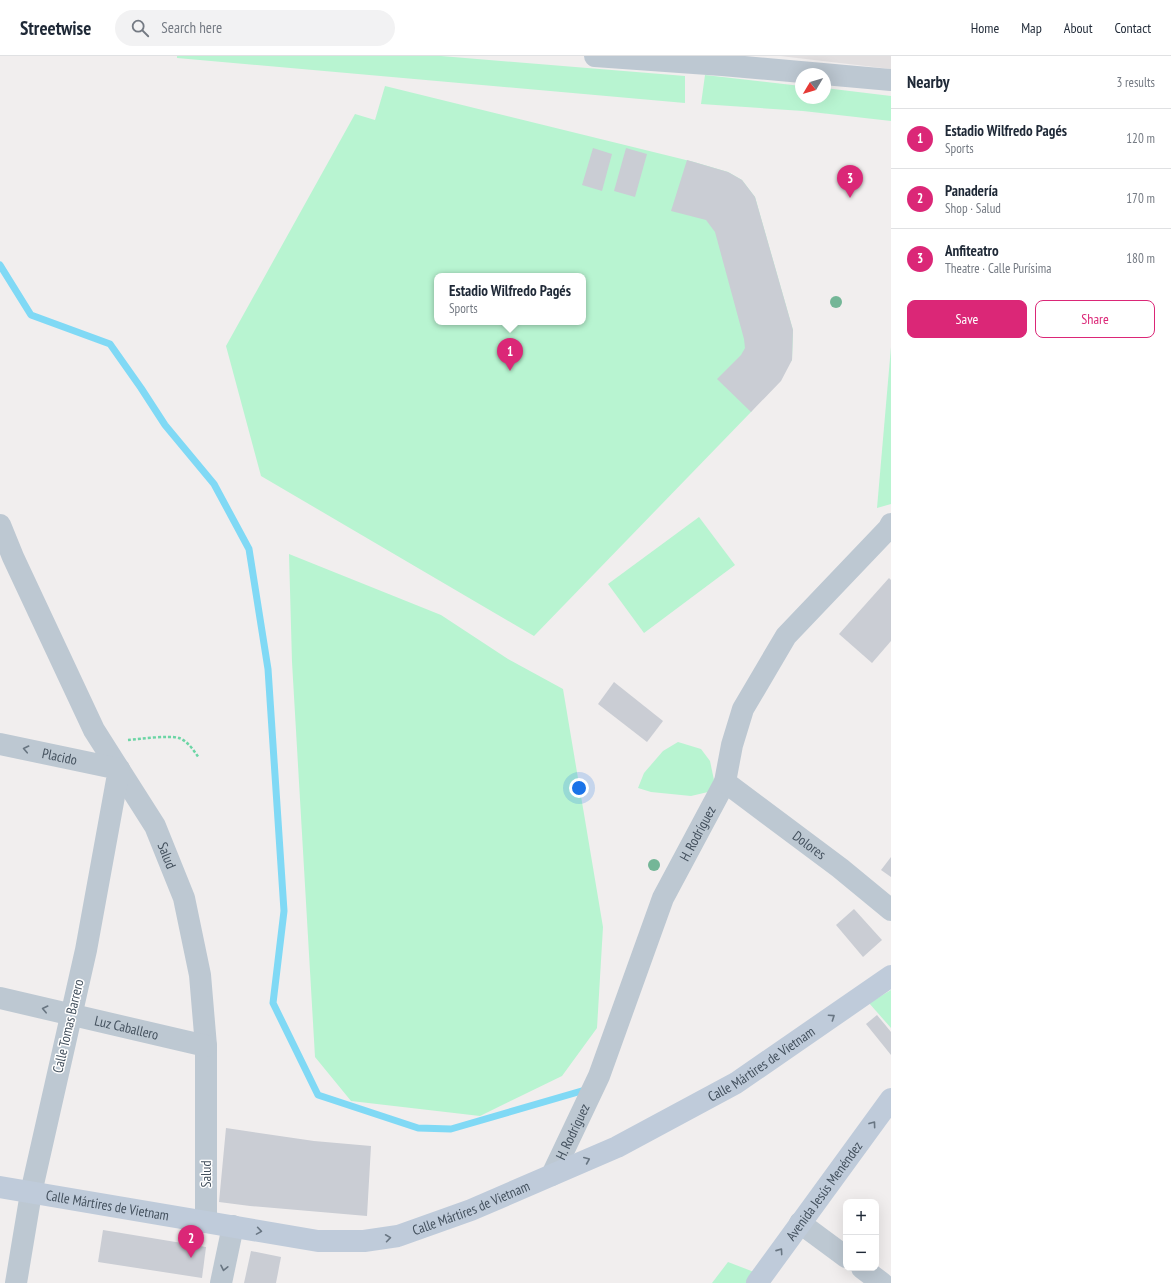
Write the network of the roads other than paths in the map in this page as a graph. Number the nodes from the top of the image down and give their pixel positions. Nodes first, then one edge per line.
1 (595, 56) edge
2 (891, 80) edge
3 (891, 524) edge
4 (0, 525) edge
5 (0, 744) edge
6 (119, 768) junction
7 (725, 782) junction
8 (891, 910) edge
9 (891, 976) edge
10 (0, 998) edge
11 (71, 1015) junction
12 (206, 1046) junction
13 (891, 1098) edge
14 (552, 1175) junction
15 (0, 1187) edge
16 (31, 1193) junction
17 (206, 1222) junction
18 (800, 1223) junction
19 (233, 1226) junction
20 (843, 1255) edge
21 (866, 1271) edge
22 (16, 1283) edge
23 (221, 1283) edge
24 (757, 1283) edge
25 (882, 1283) edge

1 - 2 street
3 - 7 street, H. Rodríguez
4 - 6 street, Salud
6 -> 5 street, Placido
6 - 11 street, Calle Tomas Barrero
6 - 12 street, Salud
7 - 8 street, Dolores
7 - 14 street, H. Rodríguez
14 -> 9 main road, Calle Mártires de Vietnam
11 -> 10 street, Luz Caballero
11 - 12 street, Luz Caballero
11 - 16 street, Calle Tomas Barrero
12 - 17 street, Salud
18 -> 13 main road, Avenida Jesús Menéndez
19 -> 14 main road, Calle Mártires de Vietnam
15 - 16 main road, Calle Mártires de Vietnam
16 - 17 main road, Calle Mártires de Vietnam
16 - 22 street, Calle Tomas Barrero
17 - 19 main road, Calle Mártires de Vietnam
18 - 20 street
24 -> 18 main road, Avenida Jesús Menéndez
19 -> 23 street
21 - 25 street

